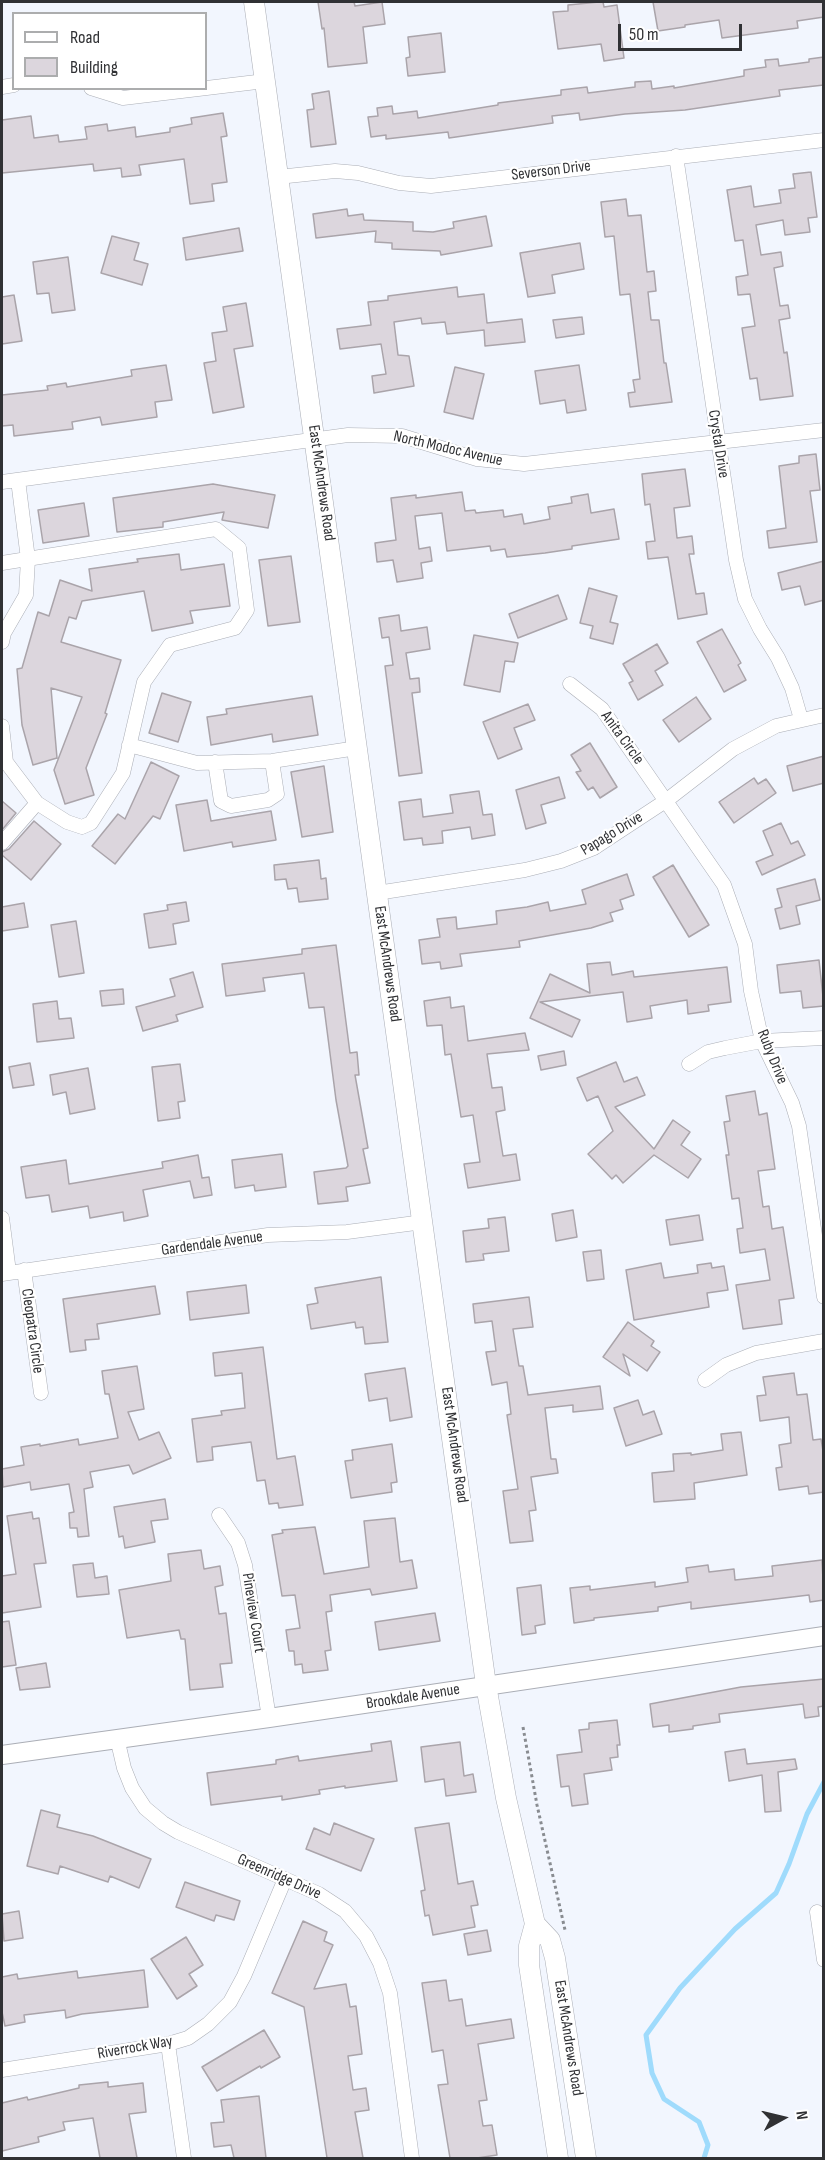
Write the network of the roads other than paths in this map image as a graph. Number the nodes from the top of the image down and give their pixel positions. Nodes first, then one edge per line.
1 (254, 2) edge
2 (265, 81) junction
3 (207, 88) edge
4 (97, 90) edge
5 (190, 90) edge
6 (824, 140) edge
7 (676, 156) junction
8 (278, 177) junction
9 (824, 430) edge
10 (315, 438) junction
11 (718, 443) junction
12 (18, 480) junction
13 (2, 482) edge
14 (28, 560) junction
15 (2, 563) edge
16 (2, 642) edge
17 (570, 684) dead end
18 (824, 716) edge
19 (801, 719) junction
20 (2, 726) edge
21 (129, 745) junction
22 (357, 748) junction
23 (272, 761) junction
24 (215, 762) junction
25 (667, 800) junction
26 (37, 803) junction
27 (2, 843) edge
28 (377, 893) junction
29 (824, 1038) edge
30 (762, 1041) junction
31 (689, 1064) dead end
32 (2, 1218) edge
33 (423, 1222) junction
34 (24, 1270) junction
35 (5, 1273) edge
36 (824, 1297) edge
37 (824, 1341) edge
38 (705, 1380) dead end
39 (41, 1393) dead end
40 (219, 1515) dead end
41 (824, 1636) edge
42 (486, 1685) junction
43 (269, 1718) junction
44 (117, 1738) junction
45 (2, 1755) edge
46 (285, 1879) junction
47 (817, 1912) dead end
48 (535, 1924) junction
49 (824, 1960) edge
50 (168, 2044) junction
51 (2, 2070) edge
52 (184, 2158) edge
53 (412, 2158) edge
54 (558, 2158) edge
55 (586, 2158) edge

1 - 2 main road, East McAndrews Road
2 - 3 street
2 - 8 main road, East McAndrews Road
4 - 5 street
6 - 7 street, Severson Drive
7 - 8 street, Severson Drive
7 - 11 street, Crystal Drive
8 - 10 main road, East McAndrews Road
9 - 11 street, North Modoc Avenue
10 - 11 street, North Modoc Avenue
10 - 12 street, North Modoc Avenue
10 - 22 main road, East McAndrews Road
11 - 19 street, Crystal Drive
12 - 13 street, North Modoc Avenue
12 - 14 street
14 - 15 street
14 - 16 street
14 - 21 street
17 - 25 street, Anita Circle
18 - 19 street, Papago Drive
19 - 25 street, Papago Drive
20 - 26 street
21 - 24 street
21 - 26 street
22 - 23 street
22 - 28 main road, East McAndrews Road
23 - 24 street
23 - 24 street
25 - 28 street, Papago Drive
25 - 30 street, Ruby Drive
26 - 27 street
28 - 33 main road, East McAndrews Road
29 - 30 street
30 - 31 street
30 - 36 street, Ruby Drive
32 - 35 street, Cleopatra Circle
33 - 34 street, Gardendale Avenue
33 - 42 main road, East McAndrews Road
34 - 35 street, Gardendale Avenue
34 - 39 street, Cleopatra Circle
37 - 38 street
40 - 43 street, Pineview Court
41 - 42 street, Brookdale Avenue
42 - 43 street, Brookdale Avenue
42 - 48 main road, East McAndrews Road
43 - 44 street, Brookdale Avenue
44 - 45 street, Brookdale Avenue
44 - 46 street, Greenridge Drive
46 - 50 street, Riverrock Way
46 - 53 street, Greenridge Drive
47 - 49 street
48 - 54 main road, East McAndrews Road
48 - 55 main road, East McAndrews Road
50 - 51 street, Riverrock Way
50 - 52 street

